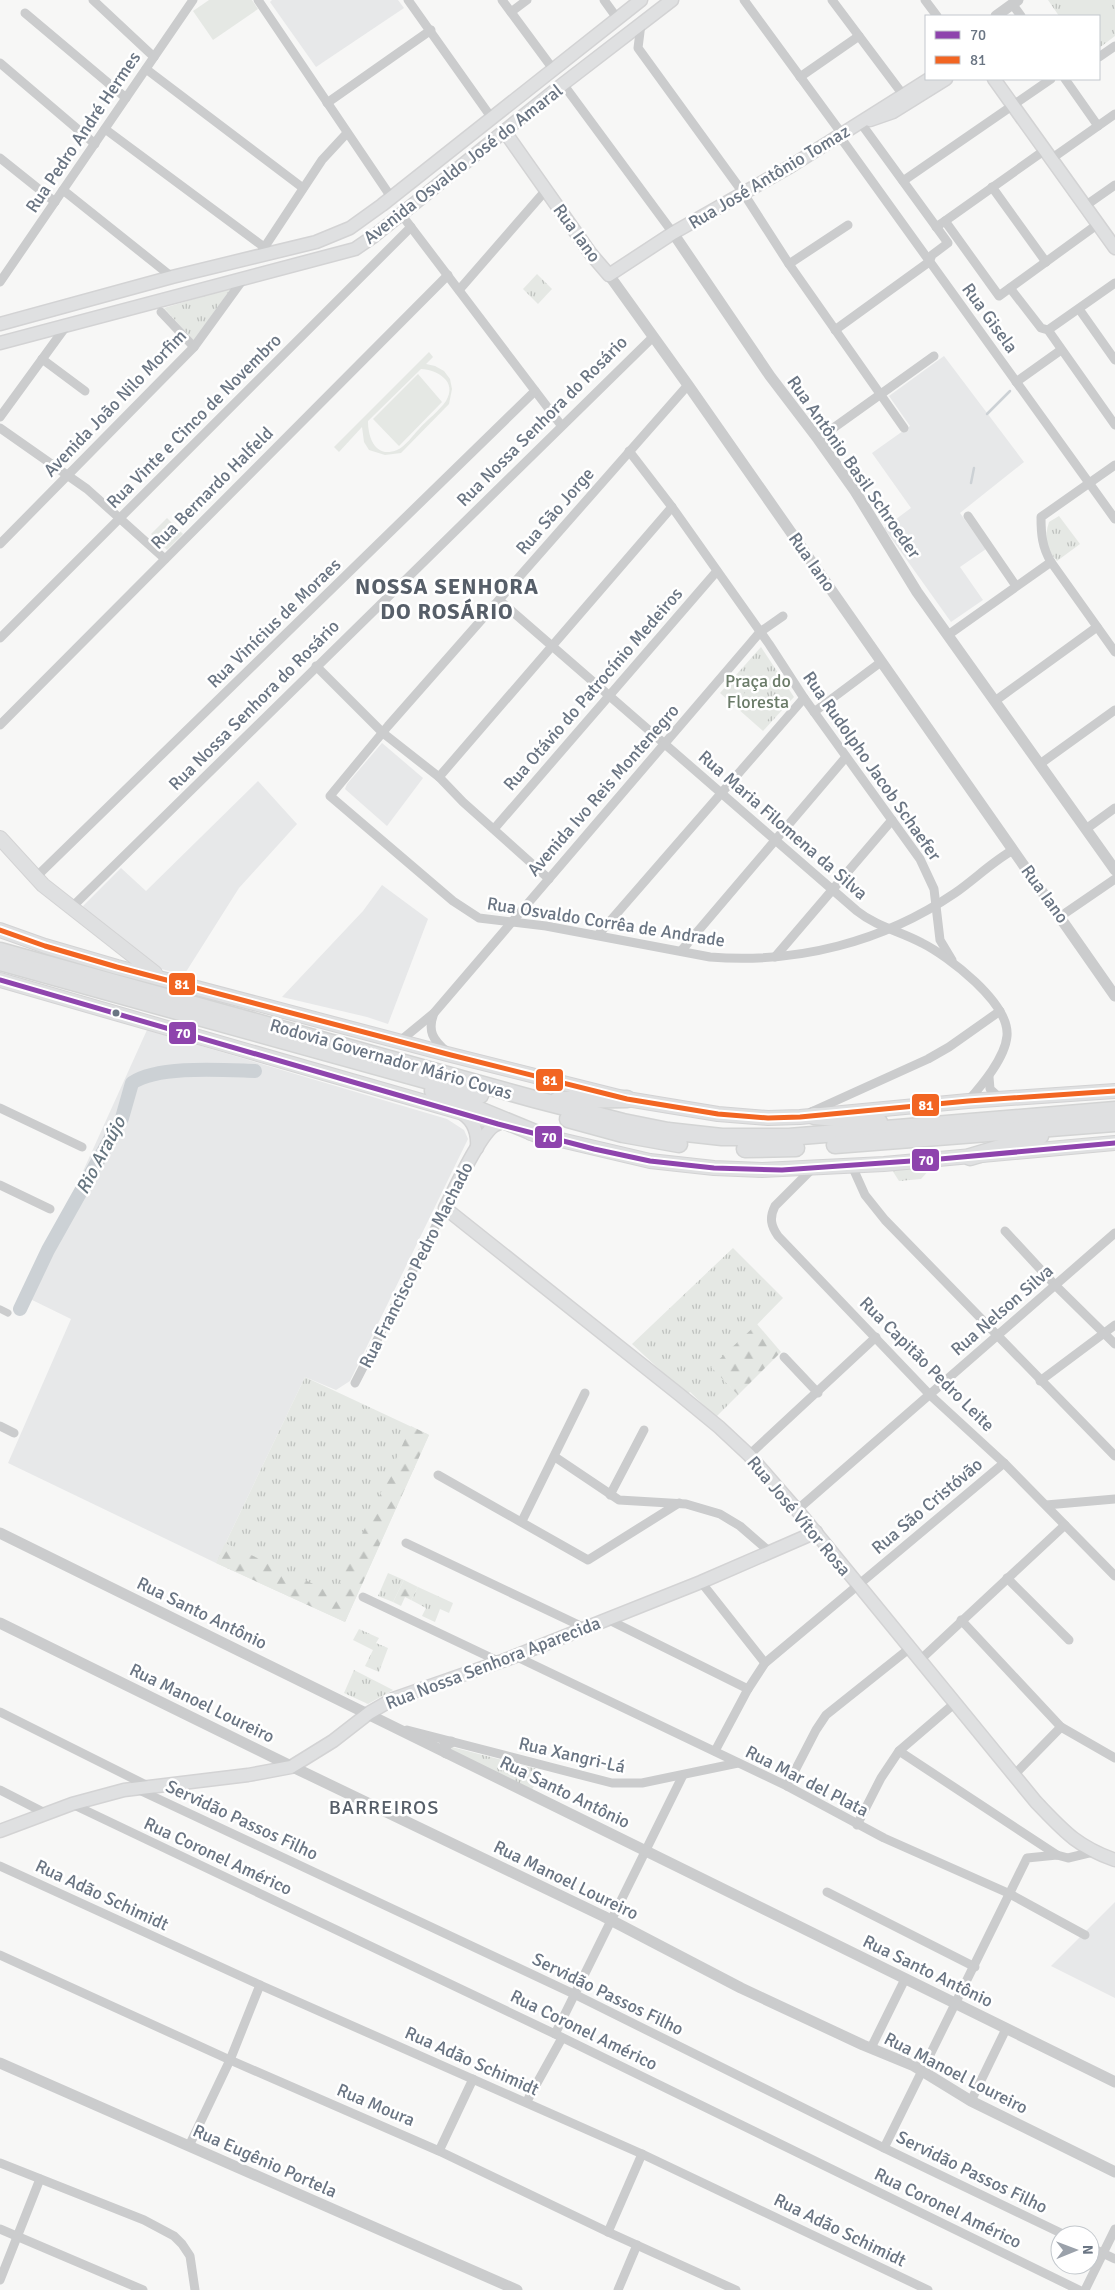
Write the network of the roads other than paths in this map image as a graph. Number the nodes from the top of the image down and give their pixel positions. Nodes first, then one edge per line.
1 (93, 0) edge
2 (193, 0) edge
3 (258, 0) edge
4 (408, 0) edge
5 (502, 0) edge
6 (527, 0) edge
7 (604, 0) edge
8 (641, 0) edge
9 (672, 0) edge
10 (744, 0) edge
11 (832, 0) edge
12 (925, 0) edge
13 (1015, 2) edge
14 (511, 12) junction
15 (25, 13) dead end
16 (936, 15) edge
17 (997, 15) edge
18 (1021, 15) edge
19 (617, 18) junction
20 (641, 24) junction
21 (431, 30) junction
22 (859, 36) junction
23 (1115, 46) edge
24 (1100, 56) edge
25 (154, 57) junction
26 (0, 63) edge
27 (146, 69) junction
28 (552, 70) junction
29 (800, 77) junction
30 (928, 80) edge
31 (944, 80) edge
32 (995, 80) edge
33 (1049, 80) edge
34 (1068, 80) edge
35 (563, 84) junction
36 (126, 98) junction
37 (906, 99) junction
38 (327, 103) junction
39 (1012, 105) junction
40 (1115, 114) edge
41 (491, 117) junction
42 (860, 122) junction
43 (1098, 126) junction
44 (105, 128) junction
45 (505, 132) junction
46 (347, 133) junction
47 (842, 134) junction
48 (95, 144) junction
49 (1048, 155) junction
50 (0, 158) edge
51 (903, 181) junction
52 (1115, 185) edge
53 (303, 188) junction
54 (992, 188) junction
55 (63, 190) junction
56 (546, 190) junction
57 (744, 194) junction
58 (391, 197) junction
59 (54, 202) junction
60 (1085, 206) junction
61 (401, 214) junction
62 (945, 220) junction
63 (1098, 224) junction
64 (848, 225) dead end
65 (411, 227) junction
66 (936, 227) junction
67 (673, 234) junction
68 (1115, 248) edge
69 (262, 251) junction
70 (929, 262) junction
71 (1046, 262) junction
72 (790, 264) junction
73 (448, 275) junction
74 (608, 275) junction
75 (172, 277) junction
76 (244, 278) junction
77 (0, 282) edge
78 (1115, 283) edge
79 (1010, 288) junction
80 (459, 290) junction
81 (1079, 309) junction
82 (161, 312) dead end
83 (35, 315) junction
84 (0, 324) edge
85 (67, 325) junction
86 (835, 330) junction
87 (1048, 330) junction
88 (39, 333) junction
89 (652, 337) junction
90 (0, 343) edge
91 (194, 346) junction
92 (1061, 350) junction
93 (934, 356) dead end
94 (42, 359) junction
95 (1115, 360) edge
96 (1016, 382) junction
97 (688, 385) junction
98 (85, 391) dead end
99 (535, 391) junction
100 (881, 395) junction
101 (0, 417) edge
102 (561, 425) junction
103 (1115, 425) edge
104 (0, 428) edge
105 (904, 428) dead end
106 (818, 439) junction
107 (629, 451) junction
108 (1115, 465) edge
109 (66, 476) junction
110 (1089, 483) junction
111 (672, 507) junction
112 (968, 516) dead end
113 (120, 518) junction
114 (1115, 519) edge
115 (0, 544) edge
116 (165, 559) junction
117 (1051, 562) junction
118 (717, 571) junction
119 (1016, 586) junction
120 (500, 600) junction
121 (783, 616) dead end
122 (1097, 627) junction
123 (760, 632) junction
124 (948, 634) junction
125 (0, 638) edge
126 (552, 646) junction
127 (1115, 652) edge
128 (881, 662) junction
129 (316, 666) junction
130 (608, 695) junction
131 (804, 698) junction
132 (995, 701) junction
133 (1115, 710) edge
134 (814, 712) junction
135 (0, 724) edge
136 (383, 734) junction
137 (664, 744) junction
138 (846, 757) junction
139 (1040, 764) junction
140 (439, 777) junction
141 (721, 794) junction
142 (330, 796) joint
143 (1115, 808) edge
144 (892, 820) junction
145 (494, 829) junction
146 (1086, 829) junction
147 (0, 838) edge
148 (776, 841) junction
149 (1013, 850) junction
150 (1115, 870) edge
151 (35, 878) junction
152 (549, 879) junction
153 (1115, 879) edge
154 (832, 890) junction
155 (935, 906) junction
156 (70, 909) junction
157 (1062, 916) junction
158 (512, 922) junction
159 (889, 929) junction
160 (0, 930) edge
161 (598, 935) junction
162 (119, 946) junction
163 (681, 951) junction
164 (775, 957) junction
165 (1, 960) edge
166 (955, 964) junction
167 (117, 967) junction
168 (162, 978) junction
169 (0, 980) edge
170 (1115, 996) edge
171 (1000, 1011) junction
172 (434, 1013) junction
173 (400, 1041) junction
174 (451, 1056) junction
175 (358, 1061) junction
176 (989, 1077) junction
177 (1115, 1091) edge
178 (534, 1099) junction
179 (627, 1099) junction
180 (1002, 1099) junction
181 (968, 1101) junction
182 (0, 1108) edge
183 (1115, 1110) edge
184 (463, 1114) junction
185 (807, 1116) junction
186 (1115, 1123) edge
187 (498, 1124) junction
188 (921, 1126) junction
189 (1073, 1126) junction
190 (540, 1135) junction
191 (1115, 1143) edge
192 (82, 1147) dead end
193 (477, 1148) junction
194 (970, 1157) junction
195 (852, 1166) junction
196 (813, 1168) junction
197 (0, 1185) edge
198 (445, 1208) junction
199 (50, 1209) dead end
200 (1006, 1231) dead end
201 (1115, 1233) edge
202 (1055, 1285) junction
203 (0, 1309) edge
204 (8, 1313) dead end
205 (1115, 1325) edge
206 (1104, 1333) junction
207 (997, 1336) junction
208 (876, 1337) junction
209 (1115, 1344) edge
210 (784, 1357) dead end
211 (1040, 1381) junction
212 (354, 1383) dead end
213 (586, 1393) dead end
214 (818, 1393) junction
215 (930, 1395) junction
216 (0, 1426) edge
217 (644, 1430) dead end
218 (14, 1433) dead end
219 (1115, 1442) edge
220 (1107, 1448) junction
221 (749, 1455) junction
222 (1115, 1456) edge
223 (555, 1457) junction
224 (1004, 1463) junction
225 (438, 1475) dead end
226 (610, 1495) junction
227 (1115, 1499) edge
228 (679, 1503) junction
229 (1046, 1506) junction
230 (798, 1510) junction
231 (522, 1521) junction
232 (1065, 1525) junction
233 (816, 1532) junction
234 (0, 1533) edge
235 (406, 1543) dead end
236 (771, 1553) junction
237 (1115, 1576) edge
238 (1007, 1578) junction
239 (701, 1582) junction
240 (857, 1585) junction
241 (363, 1596) dead end
242 (607, 1619) junction
243 (961, 1620) junction
244 (0, 1623) edge
245 (585, 1628) junction
246 (1069, 1640) dead end
247 (910, 1648) junction
248 (515, 1656) junction
249 (920, 1660) junction
250 (500, 1662) junction
251 (765, 1663) junction
252 (748, 1689) junction
253 (955, 1703) junction
254 (0, 1712) edge
255 (369, 1713) junction
256 (1061, 1727) junction
257 (401, 1729) junction
258 (451, 1742) junction
259 (715, 1751) junction
260 (899, 1751) junction
261 (446, 1753) junction
262 (1115, 1758) edge
263 (738, 1763) junction
264 (291, 1767) junction
265 (1014, 1775) junction
266 (684, 1776) junction
267 (148, 1786) junction
268 (788, 1786) junction
269 (135, 1788) junction
270 (0, 1790) edge
271 (72, 1804) junction
272 (47, 1814) junction
273 (857, 1825) junction
274 (0, 1831) edge
275 (646, 1852) junction
276 (1093, 1852) junction
277 (1057, 1855) junction
278 (1115, 1860) edge
279 (0, 1866) edge
280 (827, 1892) dead end
281 (1008, 1893) junction
282 (612, 1922) junction
283 (1085, 1934) dead end
284 (0, 1955) edge
285 (974, 1967) junction
286 (905, 1979) junction
287 (260, 1985) junction
288 (576, 1995) junction
289 (956, 2004) junction
290 (1006, 2029) junction
291 (558, 2036) junction
292 (871, 2048) junction
293 (230, 2060) junction
294 (0, 2063) edge
295 (923, 2071) junction
296 (473, 2079) junction
297 (1115, 2082) edge
298 (527, 2101) junction
299 (971, 2101) junction
300 (189, 2146) junction
301 (884, 2148) junction
302 (439, 2150) junction
303 (642, 2154) junction
304 (0, 2163) edge
305 (1115, 2172) edge
306 (40, 2179) junction
307 (1050, 2228) edge
308 (0, 2229) edge
309 (1115, 2229) edge
310 (608, 2232) junction
311 (18, 2236) junction
312 (637, 2245) junction
313 (1100, 2252) edge
314 (1103, 2254) junction
315 (1115, 2259) edge
316 (0, 2280) edge
317 (916, 2288) edge
318 (143, 2290) edge
319 (195, 2290) edge
320 (517, 2290) edge
321 (618, 2290) edge
322 (736, 2290) edge
323 (928, 2290) edge
324 (1079, 2290) edge
325 (1085, 2290) edge

1 - 25 street
2 - 25 street, Rua Pedro André Hermes
3 - 38 street
4 - 21 street
5 - 14 street
6 - 14 street
7 - 19 street
8 - 19 main road, Avenida Osvaldo José do Amaral
9 - 20 main road, Avenida Osvaldo José do Amaral
10 - 29 street, Rua Gisela
11 - 22 street
12 - 16 street
13 - 17 street
13 - 18 street
14 - 28 street
15 - 36 street
19 - 28 main road, Avenida Osvaldo José do Amaral
20 - 35 main road, Avenida Osvaldo José do Amaral
20 - 57 street
21 - 38 street
21 - 41 street
22 - 29 street
22 - 37 street
23 - 24 street
25 - 27 street, Rua Pedro André Hermes
26 - 48 street
27 - 36 street, Rua Pedro André Hermes
27 - 53 street
28 - 41 main road, Avenida Osvaldo José do Amaral
29 - 47 street, Rua Gisela
30 - 37 main road, Rua José Antônio Tomaz
31 - 37 main road
32 - 39 main road
33 - 39 street
34 - 43 street
35 - 45 main road, Avenida Osvaldo José do Amaral
35 - 67 street, Rua Antônio Basil Schroeder
36 - 44 street, Rua Pedro André Hermes
37 - 42 main road, Rua José Antônio Tomaz
38 - 46 street
39 - 49 main road
39 - 51 street
40 - 43 street
41 - 45 main road
41 - 58 main road, Avenida Osvaldo José do Amaral
42 - 47 main road, Rua José Antônio Tomaz
42 - 51 street
43 - 49 street
44 - 48 street, Rua Pedro André Hermes
44 - 69 street
45 - 56 main road, Rua Iano
45 - 61 main road, Avenida Osvaldo José do Amaral
46 - 53 street
46 - 58 street
47 - 57 main road, Rua José Antônio Tomaz
47 - 70 street, Rua Gisela
48 - 55 street, Rua Pedro André Hermes
49 - 54 street
49 - 60 main road
50 - 59 street
51 - 66 street
52 - 60 street
53 - 69 street
54 - 62 street
54 - 71 street
55 - 59 street, Rua Pedro André Hermes
55 - 75 street
56 - 74 main road, Rua Iano
56 - 80 street
57 - 67 main road, Rua José Antônio Tomaz
57 - 72 street
58 - 69 main road, Avenida Osvaldo José do Amaral
59 - 77 street, Rua Pedro André Hermes
60 - 63 main road
61 - 65 street
61 - 76 main road, Avenida Osvaldo José do Amaral
62 - 66 street
62 - 79 street
63 - 68 main road
63 - 71 street
64 - 72 street
65 - 73 street
65 - 113 street, Rua Vinte e Cinco de Novembro
66 - 70 street
67 - 74 main road, Rua José Antônio Tomaz
67 - 106 street, Rua Antônio Basil Schroeder
69 - 75 main road, Avenida Osvaldo José do Amaral
70 - 86 street
70 - 96 street, Rua Gisela
71 - 79 street
72 - 86 street
73 - 80 street
73 - 116 street, Rua Bernardo Halfeld
74 - 89 street, Rua Iano
75 - 83 main road, Avenida Osvaldo José do Amaral
76 - 85 main road, Avenida Osvaldo José do Amaral
76 - 91 street, Avenida João Nilo Morfim
78 - 81 street
79 - 87 street
80 - 99 street
81 - 87 street
81 - 95 street
82 - 91 street
83 - 84 main road, Avenida Osvaldo José do Amaral
83 - 88 main road
85 - 88 main road, Avenida Osvaldo José do Amaral
85 - 94 street
86 - 100 street
87 - 92 street
88 - 90 main road, Avenida Osvaldo José do Amaral
89 - 97 street, Rua Iano
89 - 102 street, Rua Nossa Senhora do Rosário
91 - 109 street, Avenida João Nilo Morfim
92 - 96 street
92 - 103 street
93 - 100 street
94 - 98 street
94 - 101 street
96 - 110 street, Rua Gisela
97 - 107 street, Rua São Jorge
97 - 128 street, Rua Iano
99 - 102 street
99 - 151 street, Rua Vinícius de Moraes
100 - 105 street
100 - 106 street
102 - 129 street, Rua Nossa Senhora do Rosário
104 - 109 street
106 - 124 street, Rua Antônio Basil Schroeder
107 - 111 street, Rua Rudolpho Jacob Schaefer
107 - 120 street, Rua São Jorge
108 - 110 street
109 - 113 street
109 - 115 street, Avenida João Nilo Morfim
110 - 114 street, Rua Gisela
110 - 117 street
111 - 118 street, Rua Rudolpho Jacob Schaefer
111 - 126 street
112 - 119 street
113 - 116 street
113 - 125 street, Rua Vinte e Cinco de Novembro
116 - 135 street, Rua Bernardo Halfeld
117 - 119 street
117 - 122 street
118 - 123 street, Rua Rudolpho Jacob Schaefer
118 - 130 street, Rua Otávio do Patrocínio Medeiros
119 - 124 street
120 - 126 street, Rua Maria Filomena da Silva
120 - 136 street, Rua São Jorge
121 - 123 street, Avenida Ivo Reis Montenegro
122 - 127 street
122 - 132 street
123 - 131 street, Rua Rudolpho Jacob Schaefer
123 - 137 street, Avenida Ivo Reis Montenegro
124 - 132 street, Rua Antônio Basil Schroeder
126 - 130 street, Rua Maria Filomena da Silva
126 - 140 street
128 - 134 street
128 - 149 street, Rua Iano
129 - 136 street
129 - 156 street, Rua Nossa Senhora do Rosário
130 - 137 street, Rua Maria Filomena da Silva
130 - 145 street, Rua Otávio do Patrocínio Medeiros
131 - 134 street, Rua Rudolpho Jacob Schaefer
131 - 141 street
132 - 139 street, Rua Antônio Basil Schroeder
133 - 139 street
134 - 138 street, Rua Rudolpho Jacob Schaefer
136 - 140 street
136 - 142 street, Rua São Jorge
137 - 141 street, Rua Maria Filomena da Silva
137 - 152 street, Avenida Ivo Reis Montenegro
138 - 144 street, Rua Rudolpho Jacob Schaefer
138 - 148 street
139 - 146 street, Rua Antônio Basil Schroeder
140 - 145 street
141 - 148 street, Rua Maria Filomena da Silva
141 - 161 street
142 - 158 street, Rua Osvaldo Corrêa de Andrade
143 - 146 street
144 - 154 street
144 - 155 street, Rua Rudolpho Jacob Schaefer
145 - 152 street
146 - 150 street, Rua Antônio Basil Schroeder
147 - 151 main road
148 - 154 street, Rua Maria Filomena da Silva
148 - 163 street
149 - 155 street, Rua Osvaldo Corrêa de Andrade
149 - 157 street, Rua Iano
151 - 156 main road
152 - 158 street, Avenida Ivo Reis Montenegro
153 - 157 street
154 - 159 street, Rua Maria Filomena da Silva
154 - 164 street
155 - 159 street, Rua Osvaldo Corrêa de Andrade
155 - 166 street, Rua Rudolpho Jacob Schaefer
156 - 162 main road
157 - 170 street, Rua Iano
158 - 161 street, Rua Osvaldo Corrêa de Andrade
158 - 172 street, Avenida Ivo Reis Montenegro
159 - 164 street, Rua Osvaldo Corrêa de Andrade
159 - 166 street, Rua Maria Filomena da Silva
160 - 167 main road
161 - 163 street, Rua Osvaldo Corrêa de Andrade
162 - 167 main road
162 - 168 main road
163 - 164 street, Rua Osvaldo Corrêa de Andrade
165 - 175 highway, Rodovia Governador Mário Covas
165 - 178 highway, Rodovia Governador Mário Covas
166 - 171 street, Rua Maria Filomena da Silva
167 - 168 main road
168 - 173 main road
169 - 184 main road
171 - 176 street, Rua Maria Filomena da Silva
171 - 185 street
172 - 173 street, Avenida Ivo Reis Montenegro
172 - 174 street
173 - 174 main road
174 - 179 main road
175 - 189 highway, Rodovia Governador Mário Covas
175 - 190 highway
176 - 180 street
176 - 181 street, Rua Maria Filomena da Silva
177 - 180 main road
178 - 179 highway
178 - 188 highway, Rodovia Governador Mário Covas
179 - 185 main road
180 - 181 main road
181 - 185 main road
182 - 192 street
183 - 188 highway, Rodovia Governador Mário Covas
184 - 187 main road
184 - 193 main road, Rua Francisco Pedro Machado
185 - 188 highway
186 - 189 highway, Rodovia Governador Mário Covas
187 - 190 main road
187 - 193 main road, Rua Francisco Pedro Machado
189 - 194 highway
190 - 196 main road
191 - 194 main road
193 - 198 main road, Rua Francisco Pedro Machado
194 - 195 main road
195 - 196 main road
195 - 207 street
196 - 208 street, Rua Capitão Pedro Leite
197 - 199 street
198 - 212 street, Rua Francisco Pedro Machado
198 - 221 main road, Rua José Vítor Rosa
200 - 202 street
201 - 202 street, Rua Nelson Silva
202 - 206 street
202 - 207 street, Rua Nelson Silva
203 - 204 street
205 - 206 street
206 - 209 street
206 - 211 street
207 - 211 street
207 - 215 street, Rua Nelson Silva
208 - 214 street
208 - 215 street, Rua Capitão Pedro Leite
210 - 214 street
211 - 220 street
213 - 223 street
214 - 221 street
215 - 224 street, Rua Capitão Pedro Leite
215 - 230 street, Rua Nelson Silva
216 - 218 street
217 - 226 street
219 - 220 street
220 - 222 street
221 - 230 main road, Rua José Vítor Rosa
223 - 226 street
223 - 231 street
224 - 229 street, Rua Capitão Pedro Leite
224 - 240 street, Rua São Cristóvão
225 - 231 street
226 - 228 street
227 - 229 street
228 - 231 street
228 - 236 street
229 - 232 street, Rua Capitão Pedro Leite
230 - 233 main road, Rua José Vítor Rosa
232 - 237 street, Rua Capitão Pedro Leite
232 - 238 street
233 - 236 main road, Rua Nossa Senhora Aparecida
233 - 240 main road, Rua José Vítor Rosa
234 - 255 street, Rua Santo Antônio
235 - 245 street
236 - 239 main road, Rua Nossa Senhora Aparecida
238 - 243 street
238 - 246 street
239 - 242 main road, Rua Nossa Senhora Aparecida
239 - 251 street
240 - 247 main road, Rua José Vítor Rosa
240 - 251 street, Rua São Cristóvão
241 - 250 street
242 - 245 main road, Rua Nossa Senhora Aparecida
242 - 252 street
243 - 249 street
243 - 256 street
244 - 264 street, Rua Manoel Loureiro
245 - 248 main road, Rua Nossa Senhora Aparecida
247 - 249 main road, Rua José Vítor Rosa
247 - 268 street
248 - 250 main road, Rua Nossa Senhora Aparecida
248 - 259 street, Rua Mar del Plata
249 - 253 main road, Rua José Vítor Rosa
250 - 255 main road, Rua Nossa Senhora Aparecida
251 - 252 street, Rua São Cristóvão
252 - 259 street, Rua São Cristóvão
253 - 260 street
253 - 265 main road, Rua José Vítor Rosa
254 - 267 street
255 - 257 street, Rua Santo Antônio
255 - 264 main road, Rua Nossa Senhora Aparecida
256 - 262 street
256 - 265 street
257 - 258 street, Rua Xangri-Lá
257 - 261 street, Rua Santo Antônio
258 - 261 street
258 - 266 street, Rua Xangri-Lá
259 - 263 street, Rua Mar del Plata
260 - 273 street
260 - 277 street
261 - 275 street, Rua Santo Antônio
263 - 266 street, Rua Xangri-Lá
263 - 268 street, Rua Mar del Plata
264 - 267 main road, Rua Nossa Senhora Aparecida
264 - 282 street, Rua Manoel Loureiro
265 - 276 main road, Rua José Vítor Rosa
266 - 275 street
267 - 269 main road, Rua Nossa Senhora Aparecida
268 - 273 street, Rua Mar del Plata
269 - 271 main road, Rua Nossa Senhora Aparecida
269 - 288 street, Servidão Passos Filho
270 - 272 street
271 - 272 main road, Rua Nossa Senhora Aparecida
271 - 291 street, Rua Coronel Américo
272 - 274 main road, Rua Nossa Senhora Aparecida
273 - 281 street, Rua Mar del Plata
275 - 282 street
275 - 286 street, Rua Santo Antônio
276 - 277 street
276 - 278 main road, Rua José Vítor Rosa
277 - 281 street
279 - 287 street, Rua Adão Schimidt
280 - 285 street
281 - 283 street, Rua Mar del Plata
281 - 285 street
282 - 288 street
282 - 292 street, Rua Manoel Loureiro
284 - 293 street, Rua Moura
285 - 289 street
286 - 289 street, Rua Santo Antônio
286 - 292 street
287 - 293 street
287 - 296 street, Rua Adão Schimidt
288 - 291 street
288 - 301 street, Servidão Passos Filho
289 - 290 street, Rua Santo Antônio
289 - 295 street
290 - 297 street, Rua Santo Antônio
290 - 299 street
291 - 298 street
291 - 324 street, Rua Coronel Américo
292 - 295 street, Rua Manoel Loureiro
293 - 300 street
293 - 302 street, Rua Moura
294 - 300 street, Rua Eugênio Portela
295 - 299 street, Rua Manoel Loureiro
295 - 301 street
296 - 298 street, Rua Adão Schimidt
296 - 302 street
298 - 303 street, Rua Adão Schimidt
299 - 305 street, Rua Manoel Loureiro
300 - 320 street, Rua Eugênio Portela
301 - 307 street, Servidão Passos Filho
302 - 310 street, Rua Moura
303 - 310 street
303 - 317 street, Rua Adão Schimidt
304 - 306 street
306 - 311 street
306 - 319 street
308 - 311 street
309 - 314 street
310 - 312 street, Rua Moura
311 - 316 street
311 - 318 street
312 - 321 street
312 - 322 street, Rua Moura
313 - 314 street
314 - 315 street
314 - 325 street
317 - 323 street, Rua Adão Schimidt

